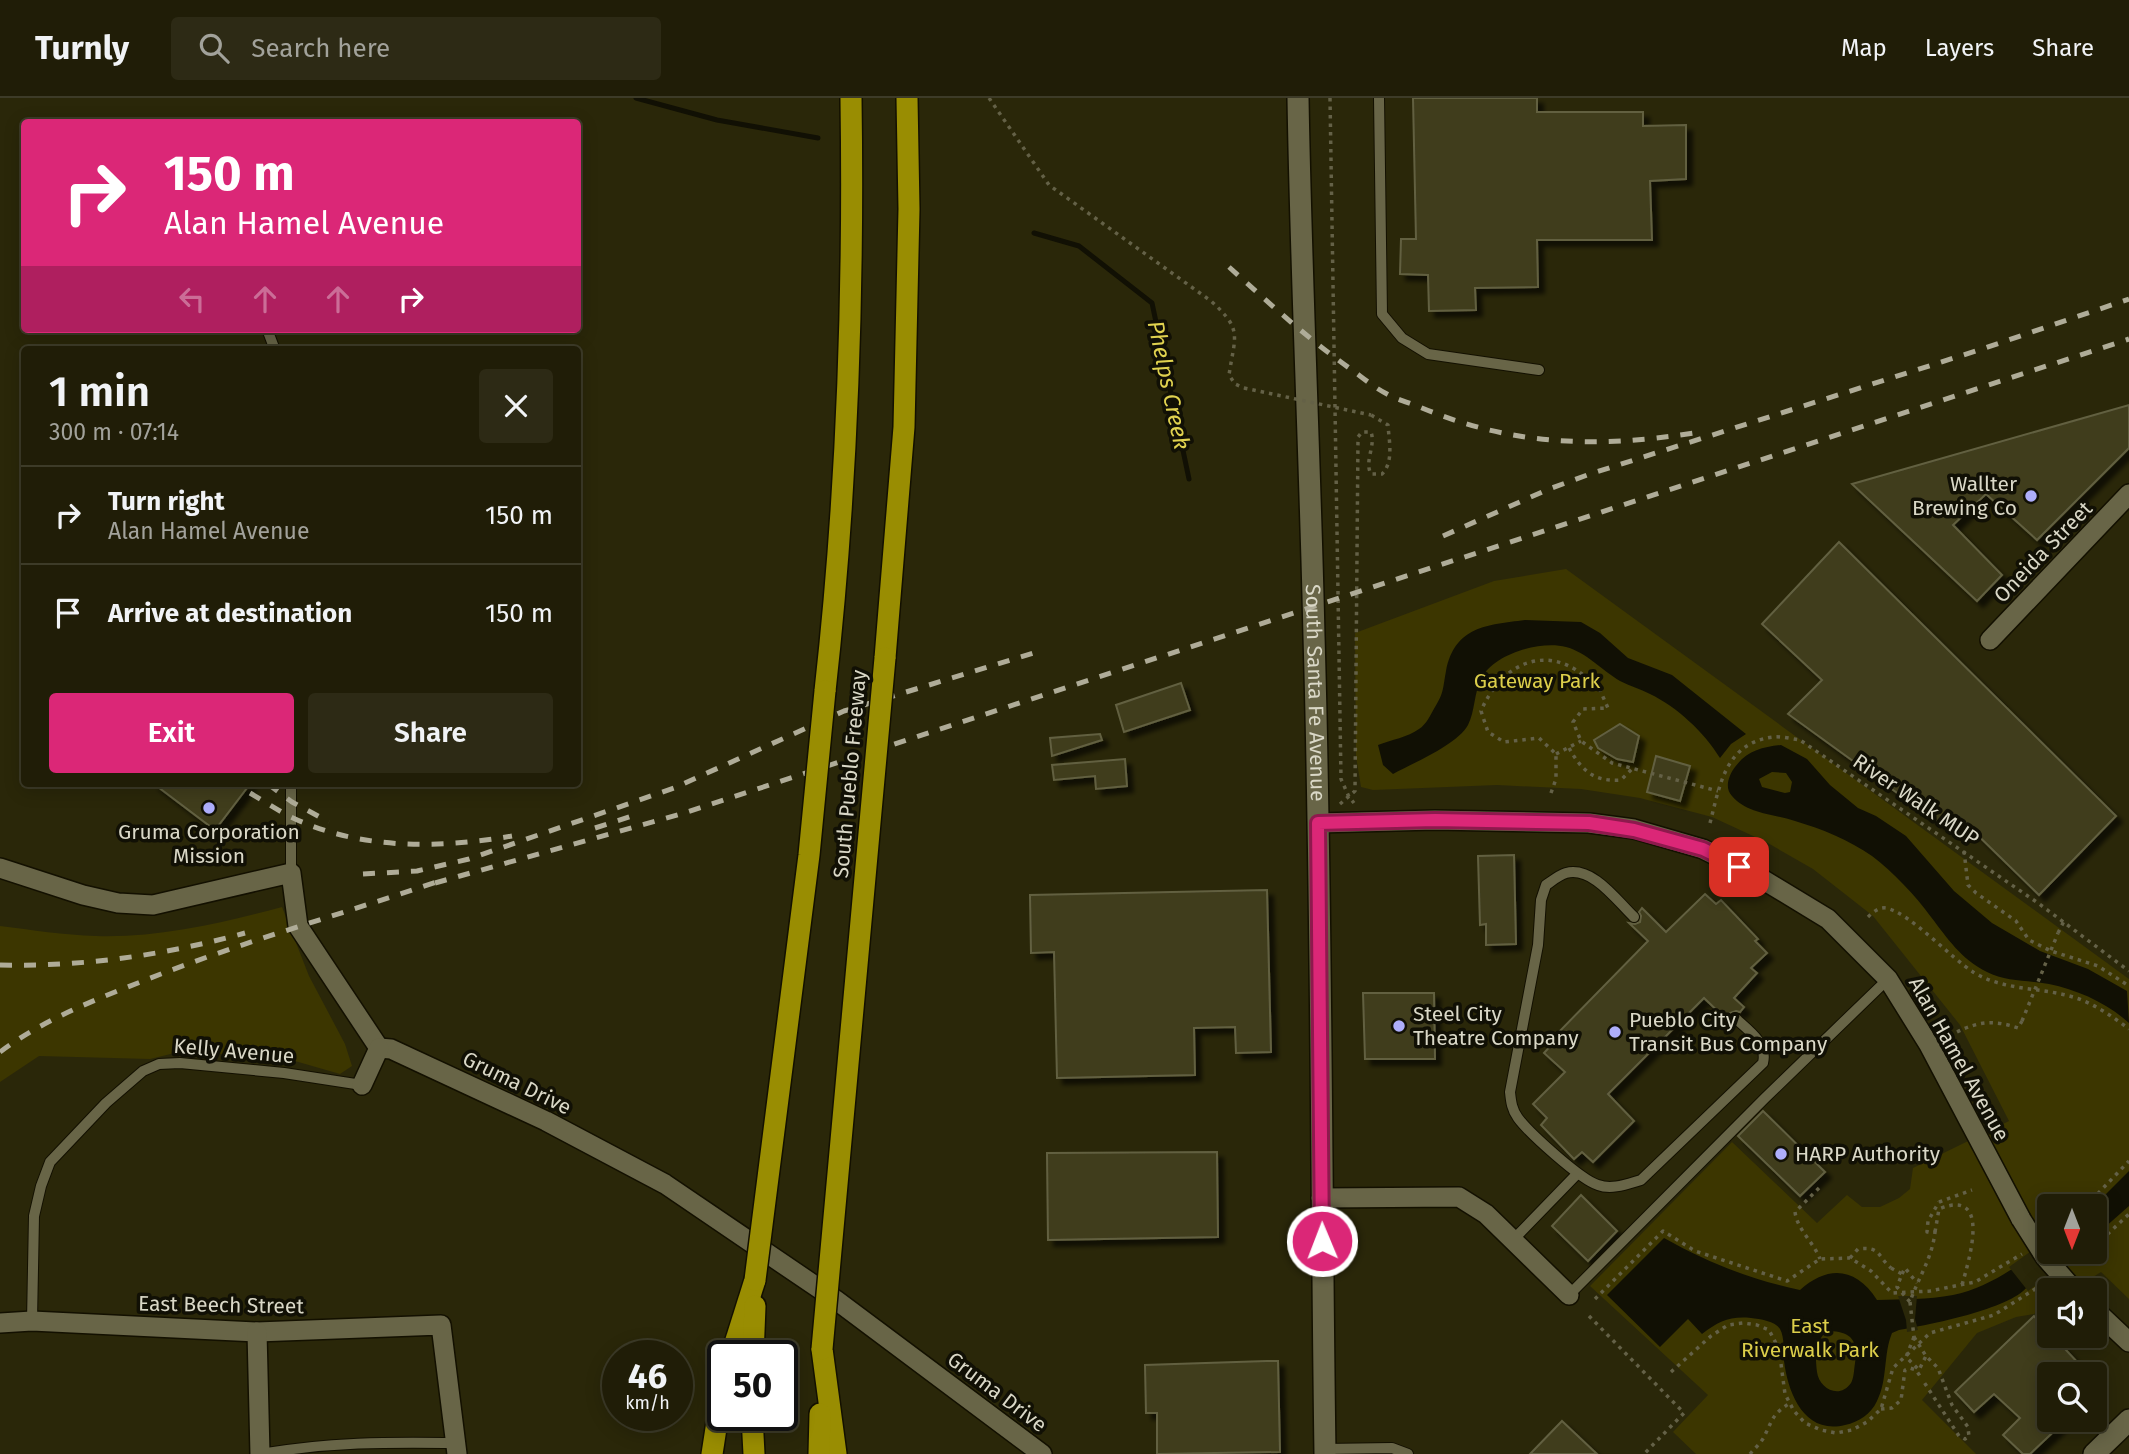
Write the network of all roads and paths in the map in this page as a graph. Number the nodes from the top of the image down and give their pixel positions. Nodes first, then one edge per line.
1 (851, 98) edge
2 (907, 98) edge
3 (989, 98) edge
4 (1298, 98) edge
5 (1330, 98) edge
6 (1379, 98) edge
7 (1539, 370) dead end
8 (2129, 494) edge
9 (1990, 640) dead end
10 (1581, 741) junction
11 (1569, 748) junction
12 (1556, 754) junction
13 (1632, 769) junction
14 (291, 787) edge
15 (1718, 791) junction
16 (1551, 793) dead end
17 (1349, 797) junction
18 (1358, 805) dead end
19 (1318, 823) junction
20 (1710, 823) dead end
21 (1964, 851) junction
22 (0, 868) edge
23 (291, 873) junction
24 (1634, 917) dead end
25 (1868, 917) dead end
26 (2064, 921) junction
27 (2051, 951) junction
28 (2129, 971) edge
29 (1888, 979) junction
30 (2129, 986) edge
31 (1735, 1018) dead end
32 (2129, 1029) edge
33 (1957, 1032) dead end
34 (379, 1048) junction
35 (362, 1085) joint
36 (2129, 1161) edge
37 (1577, 1174) junction
38 (1819, 1188) dead end
39 (1972, 1190) dead end
40 (2097, 1194) edge
41 (1321, 1198) junction
42 (2129, 1214) edge
43 (1935, 1233) junction
44 (2107, 1234) edge
45 (1513, 1240) junction
46 (2027, 1250) dead end
47 (1850, 1258) junction
48 (1820, 1259) junction
49 (1902, 1274) junction
50 (2063, 1278) edge
51 (755, 1280) junction
52 (1917, 1283) junction
53 (1962, 1286) junction
54 (2037, 1288) edge
55 (1569, 1295) joint
56 (1595, 1299) dead end
57 (1910, 1302) junction
58 (1589, 1315) dead end
59 (32, 1321) junction
60 (2107, 1321) edge
61 (0, 1323) edge
62 (257, 1332) junction
63 (1914, 1337) junction
64 (736, 1340) edge
65 (753, 1340) edge
66 (2129, 1342) edge
67 (822, 1349) junction
68 (1909, 1351) junction
69 (1926, 1356) junction
70 (1671, 1372) dead end
71 (1790, 1403) junction
72 (1881, 1409) junction
73 (2129, 1420) edge
74 (716, 1431) edge
75 (753, 1431) edge
76 (457, 1449) edge
77 (1325, 1452) edge
78 (260, 1454) edge
79 (712, 1454) edge
80 (754, 1454) edge
81 (819, 1454) edge
82 (836, 1454) edge
83 (1042, 1454) edge
84 (1408, 1454) edge
85 (1644, 1454) edge
86 (1750, 1454) edge
87 (2094, 1454) edge

1 - 51 highway, South Pueblo Freeway, bridge
2 - 67 highway, South Pueblo Freeway, bridge
3 - 17 path, bridge
4 - 19 main road, South Santa Fe Avenue
5 - 17 path
6 - 7 lane
8 - 9 street, Oneida Street
10 - 11 path
10 - 12 path
10 - 13 path
11 - 12 path
11 - 13 path
12 - 16 path
13 - 15 path
14 - 23 lane
15 - 20 path, River Walk MUP
15 - 21 path, River Walk MUP
17 - 18 path
17 - 19 path
19 - 29 street, Alan Hamel Avenue
19 - 41 main road, South Santa Fe Avenue
21 - 26 path, River Walk MUP
21 - 27 path
22 - 23 street
23 - 34 street
24 - 37 lane
25 - 32 path
26 - 27 path, bridge
26 - 28 path, River Walk MUP
27 - 30 path
27 - 33 path, bridge
29 - 50 street, Alan Hamel Avenue, bridge
29 - 55 lane
31 - 37 lane
34 - 35 street
34 - 83 street, Gruma Drive
35 - 59 lane, Kelly Avenue
36 - 40 path
37 - 45 lane
38 - 48 path
39 - 43 path, bridge
41 - 45 street
41 - 77 main road, South Santa Fe Avenue
42 - 44 path
43 - 52 path, bridge
43 - 53 path
45 - 55 street
46 - 53 path
47 - 48 path
47 - 49 path, bridge
47 - 53 path
48 - 56 path
49 - 52 path
49 - 57 path, bridge
51 - 64 highway
51 - 65 highway, South Pueblo Freeway
52 - 57 path, bridge
54 - 68 path
57 - 63 path
58 - 85 path
59 - 61 street, East Beech Street
59 - 62 street, East Beech Street
60 - 66 street
62 - 76 street, East Beech Street
62 - 78 street
63 - 68 path, bridge
63 - 69 path, bridge
67 - 81 highway, South Pueblo Freeway
67 - 82 highway
68 - 69 path, bridge
68 - 72 path
69 - 72 path, bridge
70 - 71 path
71 - 72 path
71 - 86 path
73 - 87 main road
74 - 79 highway
75 - 80 highway
76 - 78 lane
77 - 84 lane

